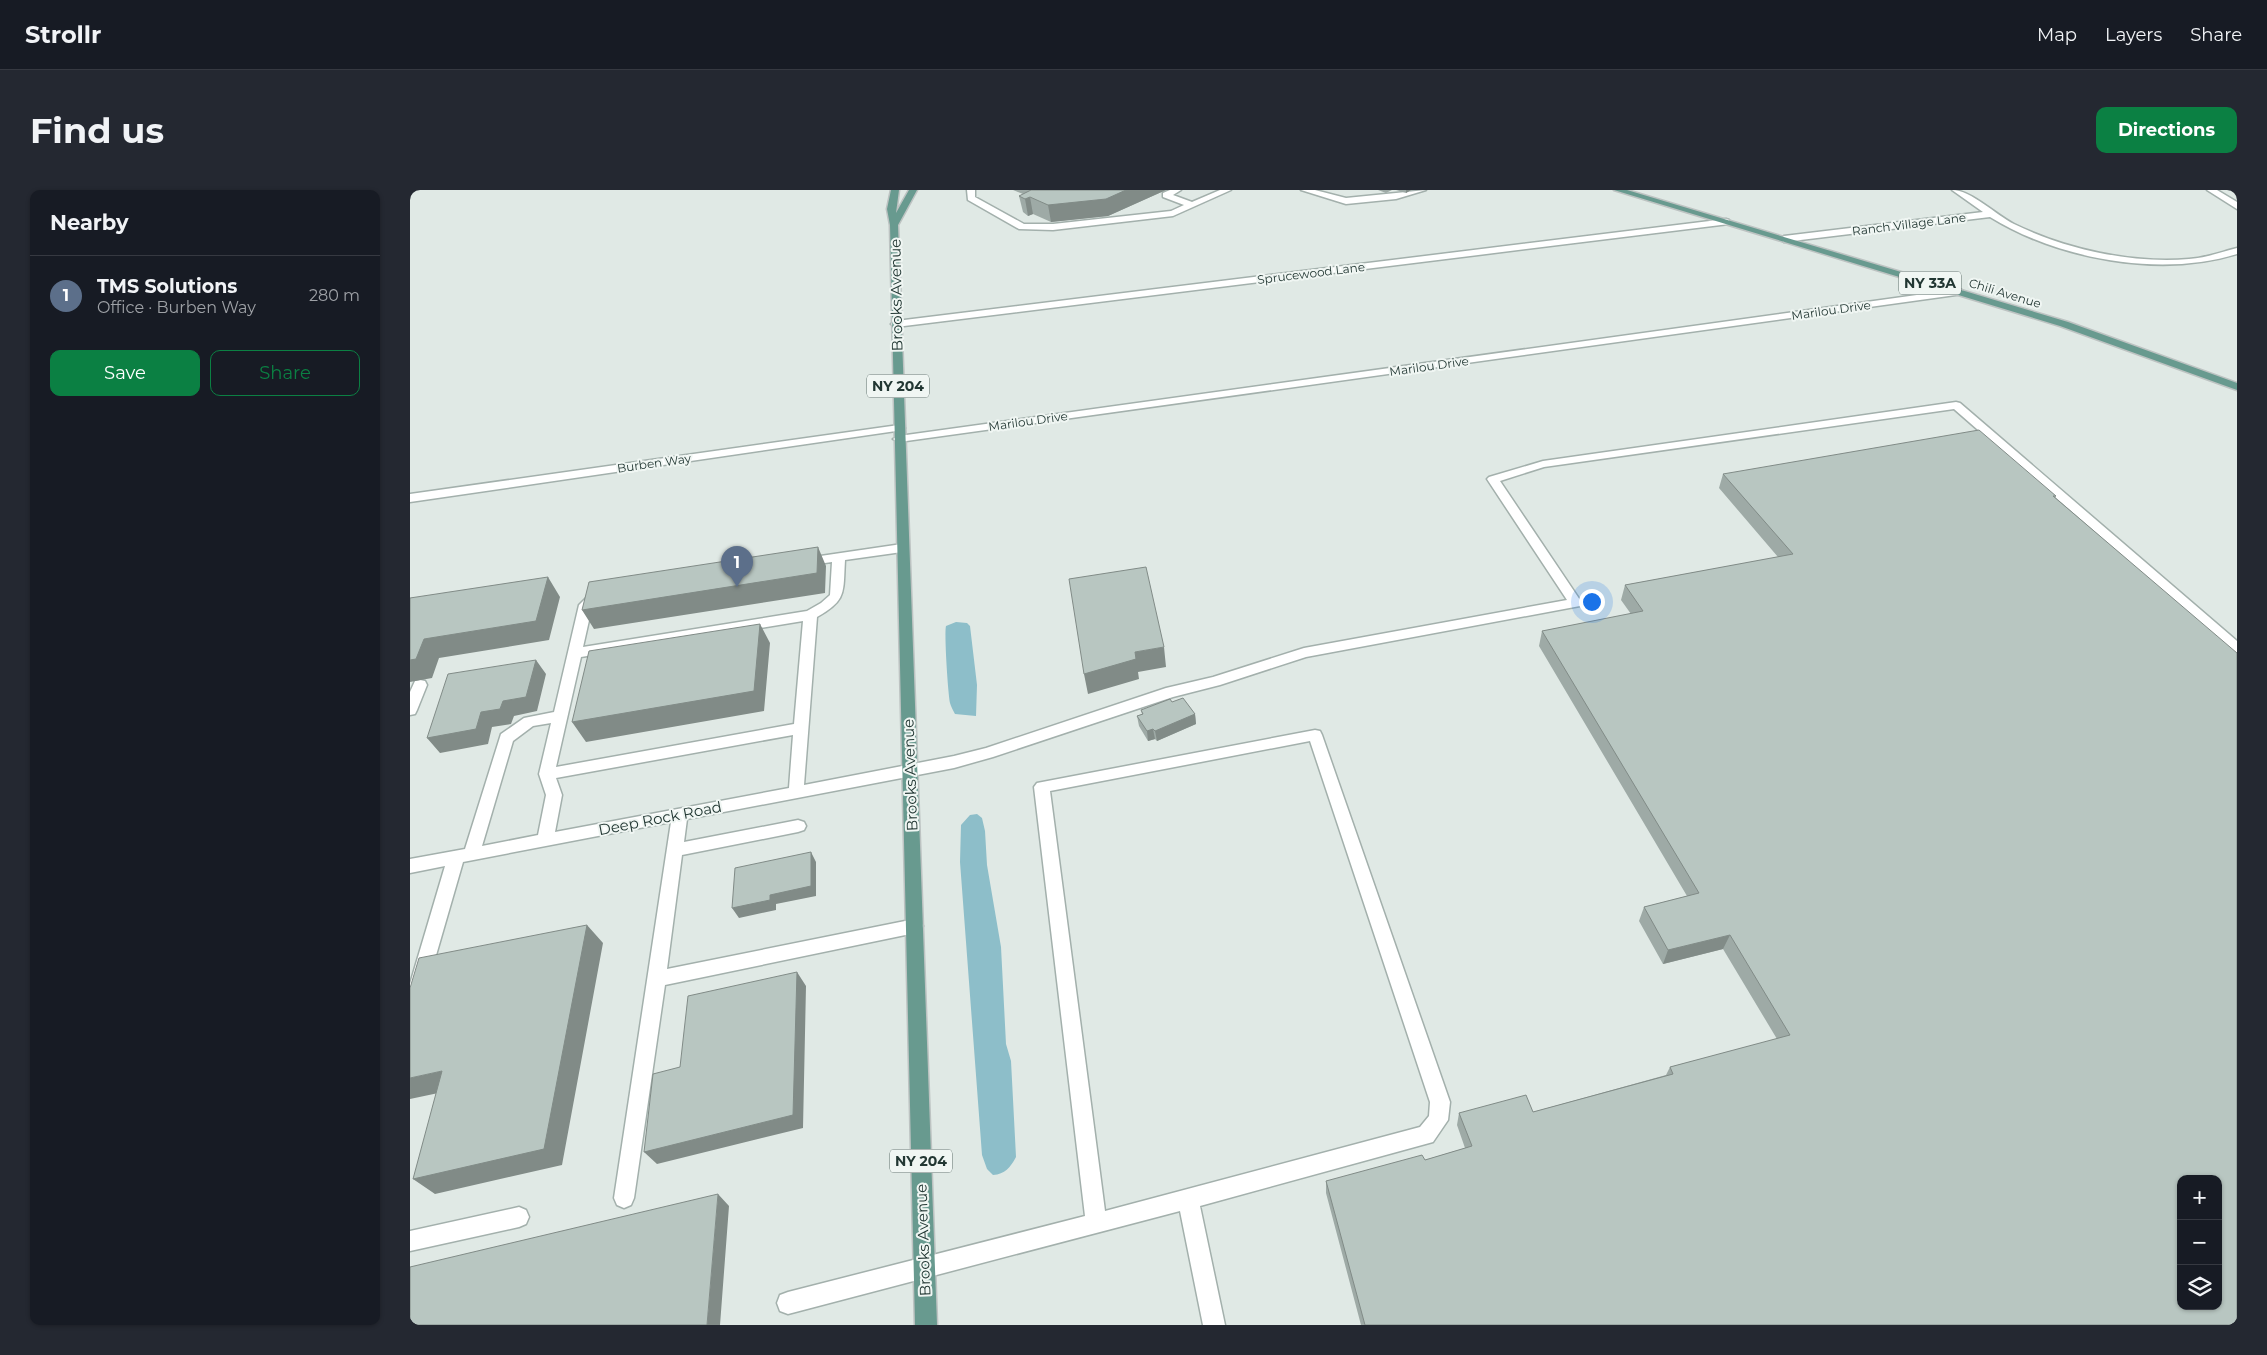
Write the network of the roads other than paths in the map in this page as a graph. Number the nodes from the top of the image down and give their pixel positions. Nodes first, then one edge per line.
1 (896, 190) edge
2 (913, 190) edge
3 (971, 190) edge
4 (1177, 190) edge
5 (1227, 190) edge
6 (1305, 190) edge
7 (1422, 190) edge
8 (1618, 190) edge
9 (1956, 190) edge
10 (2211, 190) edge
11 (1192, 205) junction
12 (2237, 206) edge
13 (1992, 214) junction
14 (1726, 222) junction
15 (894, 225) junction
16 (1784, 239) junction
17 (2237, 250) edge
18 (1960, 292) junction
19 (896, 324) junction
20 (2237, 387) edge
21 (899, 434) junction
22 (410, 498) edge
23 (902, 548) junction
24 (838, 557) junction
25 (789, 564) edge
26 (604, 592) edge
27 (810, 615) junction
28 (2237, 648) edge
29 (575, 653) junction
30 (420, 685) dead end
31 (410, 710) edge
32 (560, 716) junction
33 (801, 728) junction
34 (910, 771) junction
35 (547, 774) junction
36 (796, 793) junction
37 (680, 815) junction
38 (798, 826) dead end
39 (545, 840) junction
40 (675, 850) junction
41 (464, 855) junction
42 (410, 866) edge
43 (915, 926) junction
44 (657, 979) junction
45 (410, 1014) edge
46 (624, 1198) dead end
47 (1188, 1199) junction
48 (519, 1217) dead end
49 (1096, 1223) junction
50 (410, 1241) edge
51 (924, 1270) junction
52 (788, 1303) dead end
53 (926, 1325) edge
54 (1214, 1325) edge

1 - 15 main road, Brooks Avenue / NY 204
2 - 15 main road, Brooks Avenue / NY 204
3 - 11 street
4 - 11 street
5 - 11 street
6 - 7 street
8 - 14 main road, Chili Avenue / NY 33A
9 - 13 street, Ranch Village Lane
10 - 12 street
13 - 16 street, Ranch Village Lane
13 - 17 street
14 - 16 main road, Chili Avenue / NY 33A
14 - 19 street, Sprucewood Lane
15 - 19 main road, Brooks Avenue / NY 204
16 - 18 main road, Chili Avenue / NY 33A
18 - 20 main road, Chili Avenue / NY 33A
18 - 21 street, Marilou Drive
19 - 21 main road, Brooks Avenue / NY 204
21 - 22 street, Burben Way
21 - 23 main road, Brooks Avenue / NY 204
23 - 24 street
23 - 34 main road, Brooks Avenue / NY 204
24 - 25 street
24 - 27 street
26 - 29 street
27 - 29 street
27 - 33 street
28 - 34 street, Deep Rock Road
29 - 32 street
30 - 31 street
32 - 35 street
32 - 41 street
33 - 35 street
33 - 36 street
34 - 36 street, Deep Rock Road
34 - 43 main road, Brooks Avenue / NY 204
35 - 39 street
36 - 37 street, Deep Rock Road
37 - 39 street, Deep Rock Road
37 - 40 street
38 - 40 street
39 - 41 street, Deep Rock Road
40 - 44 street
41 - 42 street, Deep Rock Road
41 - 45 street
43 - 44 street
43 - 51 main road, Brooks Avenue / NY 204
44 - 46 street
47 - 49 street
47 - 49 street
47 - 54 street
48 - 50 street
49 - 51 street
51 - 52 street
51 - 53 main road, Brooks Avenue / NY 204

